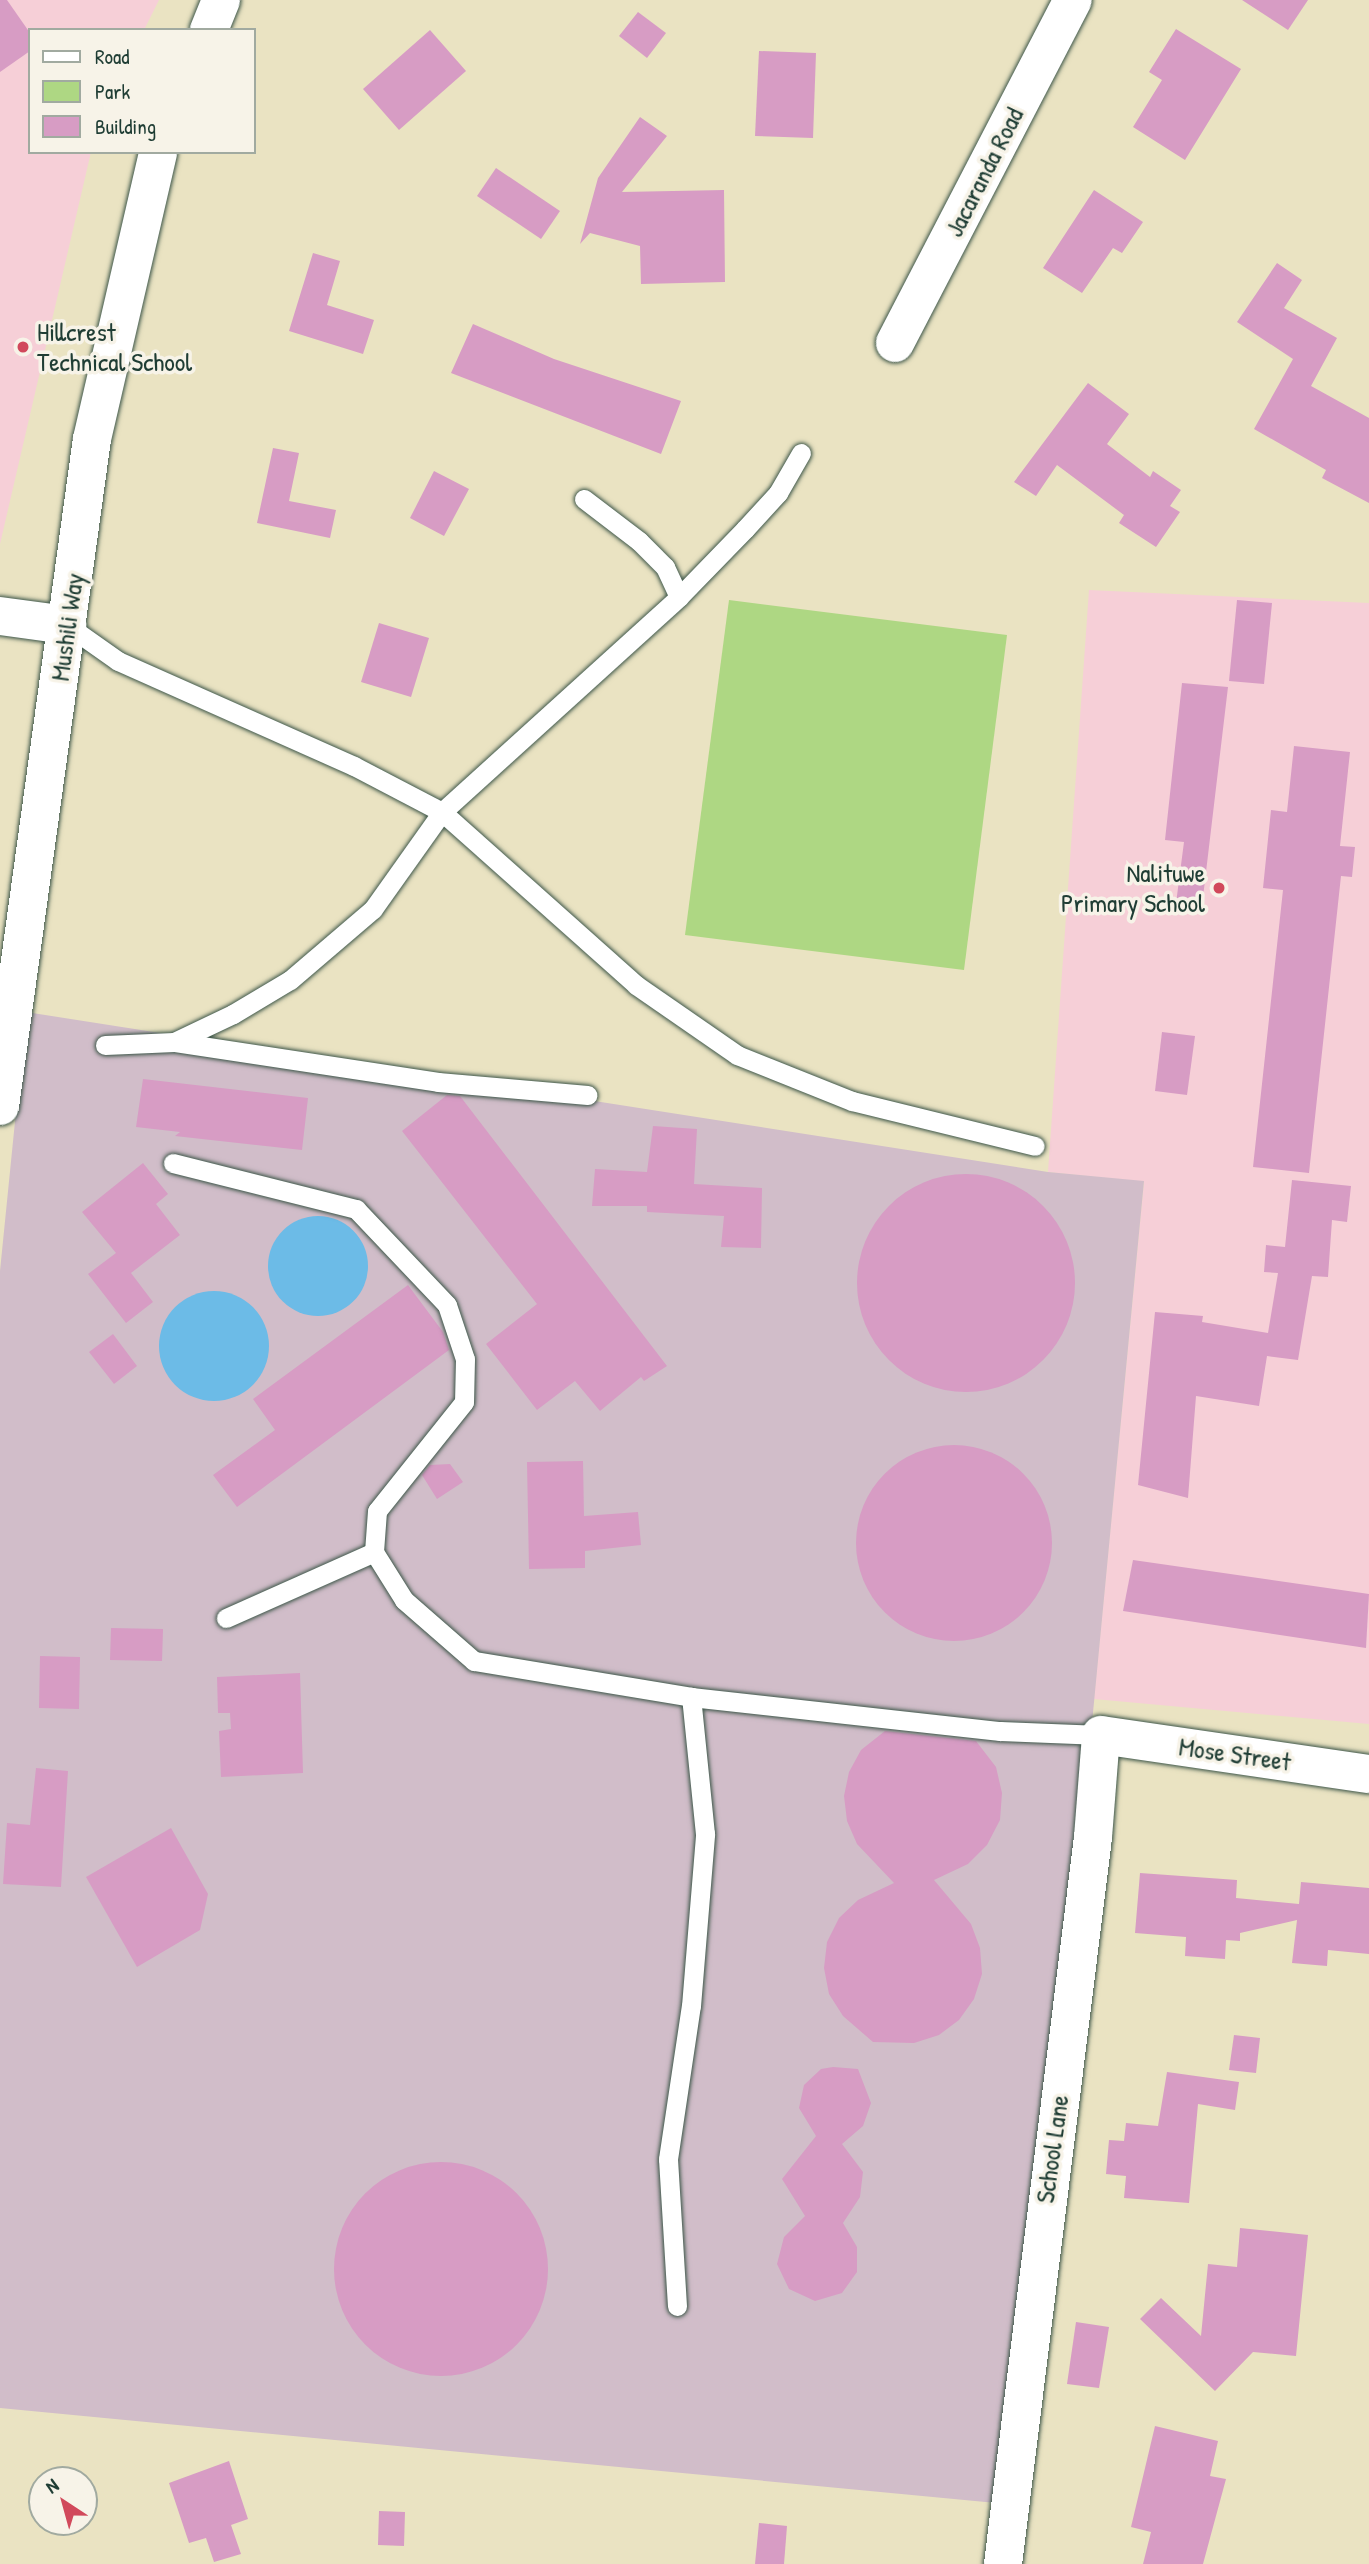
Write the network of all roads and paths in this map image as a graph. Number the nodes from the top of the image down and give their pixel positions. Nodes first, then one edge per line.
1 (221, 0) edge
2 (1073, 0) edge
3 (210, 28) edge
4 (158, 154) edge
5 (895, 343) dead end
6 (801, 453) dead end
7 (584, 499) dead end
8 (679, 597) junction
9 (0, 616) edge
10 (67, 625) junction
11 (442, 812) junction
12 (174, 1041) junction
13 (105, 1045) dead end
14 (587, 1095) dead end
15 (0, 1106) edge
16 (1035, 1146) dead end
17 (173, 1163) dead end
18 (374, 1552) junction
19 (226, 1618) dead end
20 (691, 1697) junction
21 (1101, 1735) junction
22 (1369, 1774) edge
23 (677, 2306) dead end
24 (1003, 2564) edge

1 - 3 street
2 - 5 street, Jacaranda Road
4 - 10 street, Mushili Way
6 - 8 lane
7 - 8 lane
8 - 11 lane
9 - 10 street
10 - 11 lane
10 - 15 street, Mushili Way
11 - 12 lane
11 - 16 lane
12 - 13 lane
12 - 14 lane
17 - 18 lane
18 - 19 lane
18 - 20 lane
20 - 21 lane
20 - 23 lane
21 - 22 street, Mose Street
21 - 24 street, School Lane

